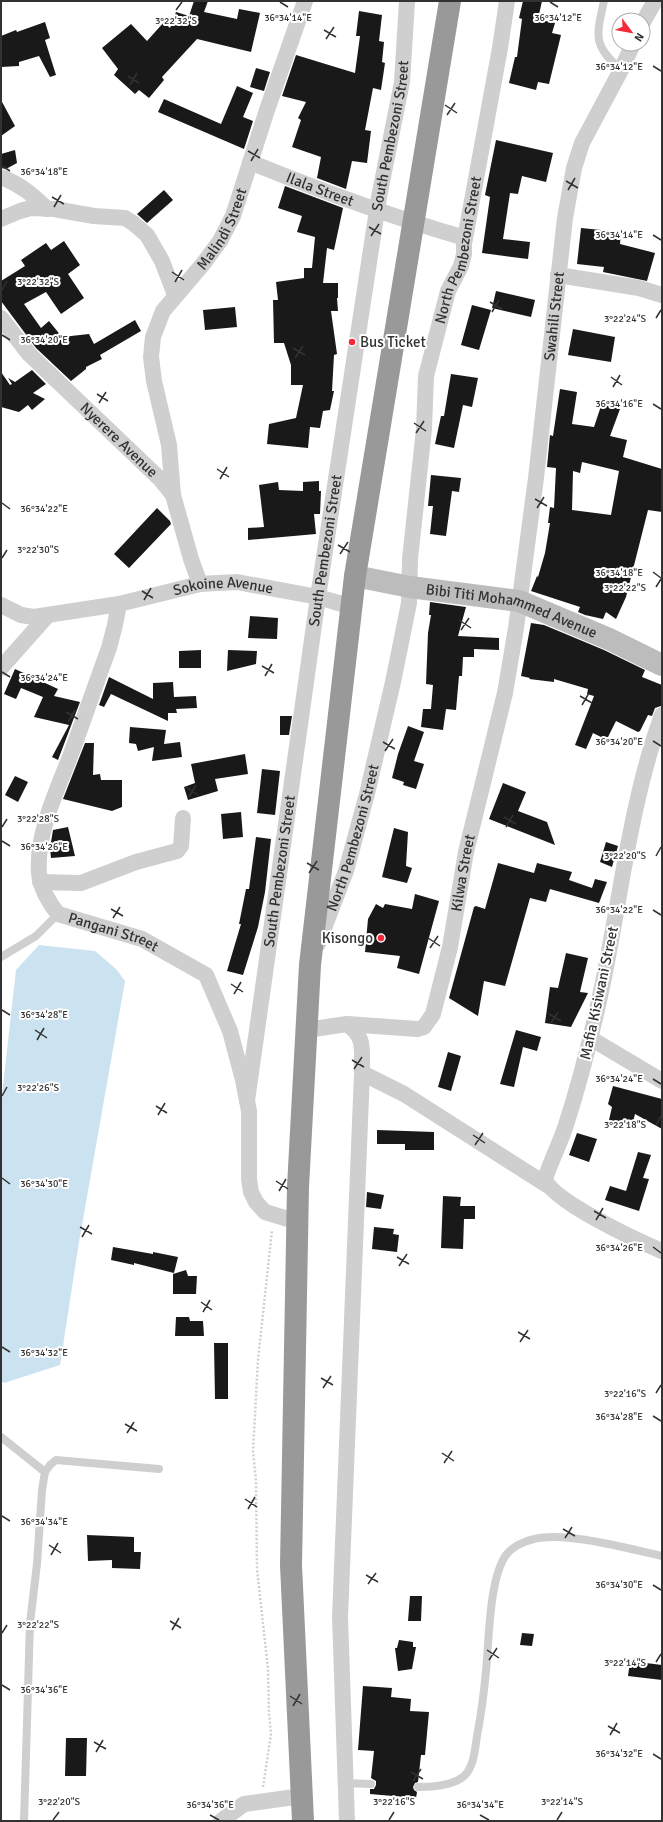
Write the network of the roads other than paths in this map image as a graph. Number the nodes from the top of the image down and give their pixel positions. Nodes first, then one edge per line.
1 (304, 1) edge
2 (407, 1) edge
3 (450, 1) edge
4 (507, 1) edge
5 (604, 1) edge
6 (655, 1) edge
7 (649, 12) edge
8 (630, 52) edge
9 (622, 70) junction
10 (250, 162) junction
11 (1, 177) edge
12 (47, 209) junction
13 (377, 211) junction
14 (1, 219) edge
15 (413, 223) junction
16 (465, 238) junction
17 (558, 274) junction
18 (662, 295) edge
19 (175, 296) junction
20 (1, 318) edge
21 (173, 496) junction
22 (355, 576) junction
23 (200, 584) junction
24 (410, 587) junction
25 (318, 597) junction
26 (519, 601) junction
27 (119, 604) junction
28 (1, 605) edge
29 (352, 607) junction
30 (48, 615) junction
31 (662, 665) edge
32 (1, 668) edge
33 (662, 716) edge
34 (183, 818) dead end
35 (40, 882) junction
36 (58, 914) junction
37 (1, 957) edge
38 (310, 965) junction
39 (347, 1024) junction
40 (307, 1030) junction
41 (590, 1038) junction
42 (362, 1073) junction
43 (662, 1081) edge
44 (247, 1101) junction
45 (547, 1185) junction
46 (298, 1222) junction
47 (662, 1251) edge
48 (1, 1437) edge
49 (159, 1469) dead end
50 (45, 1472) junction
51 (662, 1556) edge
52 (345, 1783) junction
53 (370, 1784) dead end
54 (418, 1786) dead end
55 (302, 1796) junction
56 (24, 1821) edge
57 (221, 1821) edge
58 (303, 1821) edge
59 (347, 1821) edge

1 - 10 street, Malindi Street
2 - 13 street, South Pembezoni Street
3 - 15 highway
4 - 16 street, North Pembezoni Street
5 - 9 lane
6 - 7 street
8 - 9 street, Swahili Street
9 - 17 street, Swahili Street
10 - 13 street, Ilala Street
10 - 19 street, Malindi Street
11 - 12 street
12 - 14 street
12 - 19 street
13 - 15 street, Ilala Street
13 - 25 street, South Pembezoni Street
15 - 16 street, Ilala Street
15 - 22 highway
16 - 24 street, North Pembezoni Street
17 - 18 street
17 - 26 street, Swahili Street
19 - 21 street, Malindi Street
20 - 21 street, Nyerere Avenue
21 - 23 street, Nyerere Avenue
22 - 24 street, Bibi Titi Mohammed Avenue
22 - 29 highway
23 - 25 street, Sokoine Avenue
23 - 27 street, Sokoine Avenue
24 - 26 street, Bibi Titi Mohammed Avenue
24 - 38 street, North Pembezoni Street
25 - 29 street, Sokoine Avenue
25 - 44 street, South Pembezoni Street
26 - 31 street, Bibi Titi Mohammed Avenue
26 - 39 street, Kilwa Street
27 - 30 street, Sokoine Avenue
27 - 35 street, Pangani Street
28 - 30 street, Sokoine Avenue
29 - 38 highway
30 - 32 street
33 - 41 street, Mafia Kisiwani Street
34 - 35 street
35 - 36 street, Pangani Street
36 - 37 lane
36 - 44 street, Pangani Street
38 - 40 highway
39 - 40 street, Kilwa Street
39 - 42 street
40 - 46 highway
41 - 43 street
41 - 45 street, Mafia Kisiwani Street
42 - 45 street
42 - 52 street
44 - 46 street, Pangani Street
45 - 47 street
46 - 55 highway
48 - 50 lane
49 - 50 lane
50 - 56 lane
51 - 54 lane
52 - 53 lane
52 - 59 street
55 - 57 street
55 - 58 highway

